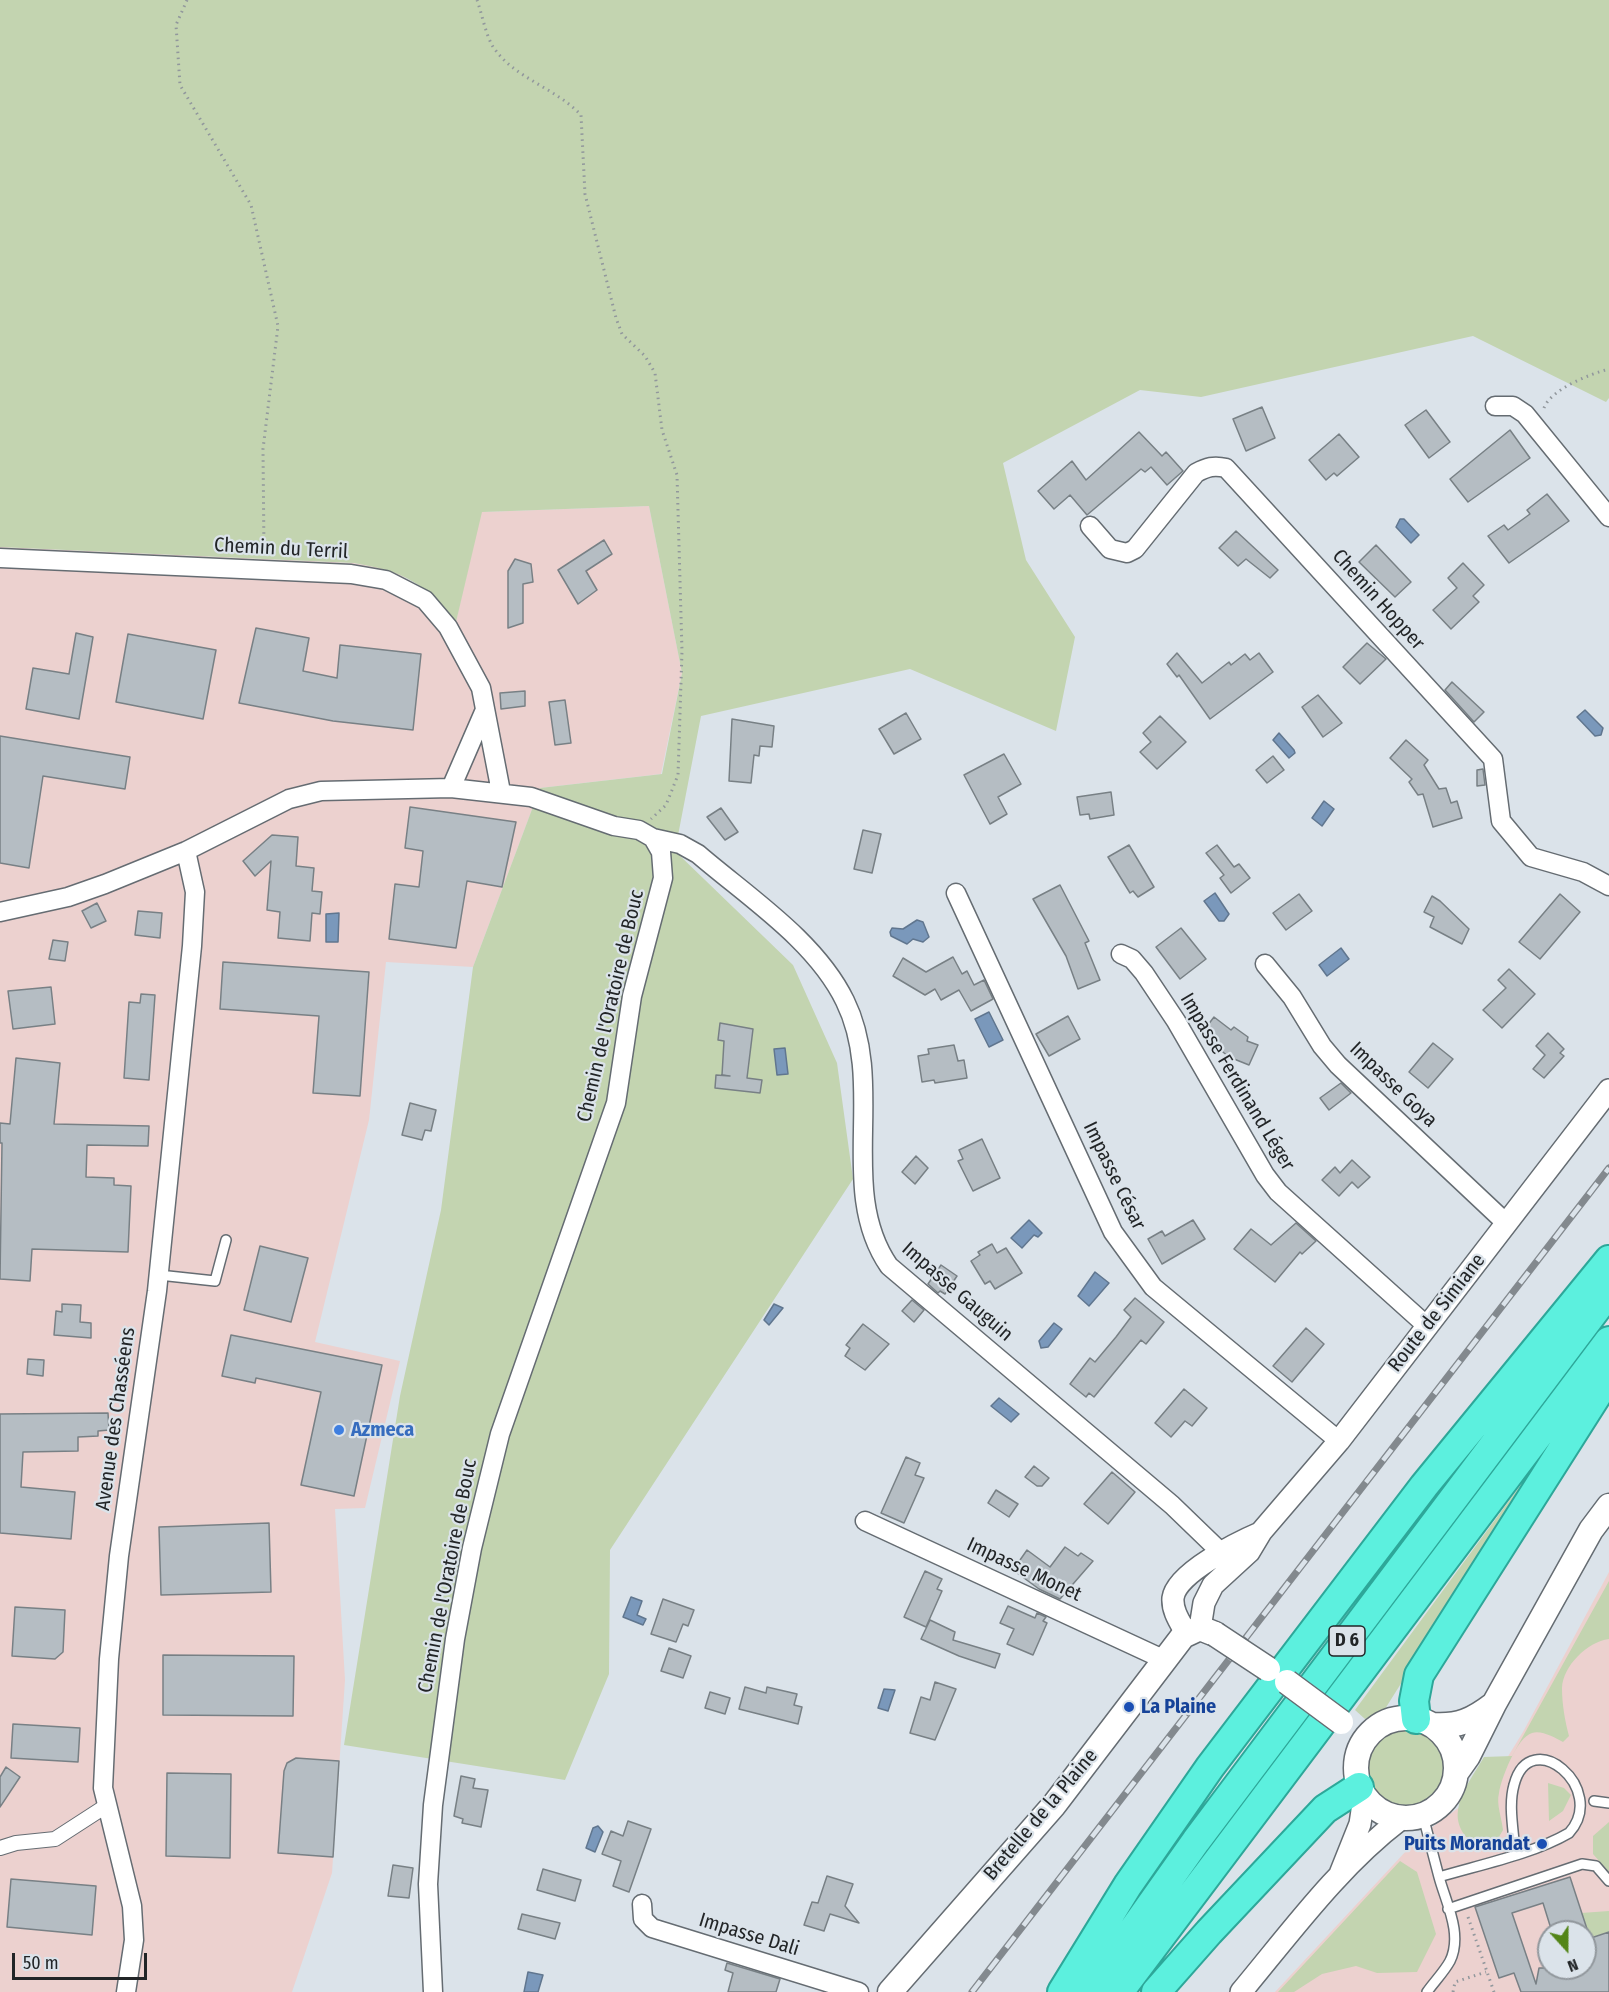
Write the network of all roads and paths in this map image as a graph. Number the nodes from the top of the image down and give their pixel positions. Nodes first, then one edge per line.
1 (187, 0) edge
2 (477, 0) edge
3 (1609, 369) edge
4 (1495, 406) dead end
5 (1536, 428) junction
6 (1609, 517) edge
7 (1090, 526) dead end
8 (0, 558) edge
9 (264, 570) junction
10 (484, 712) junction
11 (451, 788) junction
12 (501, 792) junction
13 (646, 834) junction
14 (186, 851) junction
15 (1609, 886) edge
16 (956, 893) dead end
17 (0, 912) edge
18 (1121, 954) dead end
19 (1265, 964) dead end
20 (1609, 1090) edge
21 (1506, 1224) junction
22 (226, 1240) dead end
23 (1609, 1260) edge
24 (159, 1275) junction
25 (1609, 1292) edge
26 (1427, 1326) junction
27 (1609, 1341) edge
28 (1609, 1376) edge
29 (1339, 1441) junction
30 (1609, 1506) edge
31 (865, 1521) dead end
32 (1228, 1559) junction
33 (1200, 1632) junction
34 (1165, 1660) junction
35 (1278, 1676) junction
36 (1494, 1704) junction
37 (1424, 1722) junction
38 (1365, 1739) junction
39 (1574, 1767) dead end
40 (1456, 1773) junction
41 (1361, 1792) junction
42 (1609, 1803) edge
43 (106, 1806) junction
44 (1412, 1818) junction
45 (0, 1848) edge
46 (1515, 1853) junction
47 (1340, 1875) junction
48 (1439, 1877) junction
49 (1609, 1881) edge
50 (1471, 1902) junction
51 (642, 1904) dead end
52 (1448, 1909) junction
53 (1486, 1971) junction
54 (126, 1992) edge
55 (433, 1992) edge
56 (859, 1992) edge
57 (890, 1992) edge
58 (1062, 1992) edge
59 (1089, 1992) edge
60 (1119, 1992) edge
61 (1156, 1992) edge
62 (1241, 1992) edge
63 (1427, 1992) edge
64 (1453, 1992) edge
65 (1494, 1992) edge

1 - 9 path
2 - 13 path
3 - 5 path
4 - 5 street
5 - 6 street
7 - 15 street, Chemin Hopper
8 - 9 street, Chemin du Terril
9 - 10 street, Chemin du Terril
10 - 11 street
10 - 12 street, Chemin du Terril
11 - 12 street
11 - 14 street
12 - 13 street
13 - 32 street, Impasse Gauguin
13 - 55 street, Chemin de l'Oratoire de Bouc
14 - 17 street
14 - 24 street, Avenue des Chasséens
16 - 29 street, Impasse César
18 - 26 street, Impasse Ferdinand Léger
19 - 21 street, Impasse Goya
20 - 21 street, Route de Simiane
21 - 26 street, Route de Simiane
22 - 24 lane
23 - 35 highway
24 - 43 street, Avenue des Chasséens
25 - 59 highway, D 6
26 - 29 street, Route de Simiane
27 - 60 highway, D 6
28 - 37 highway
29 - 32 street, Route de Simiane
30 - 36 main road
31 - 34 street, Impasse Monet
32 - 33 street, Route de Simiane
32 - 33 street, Route de Simiane
33 - 34 main road, Bretelle de la Plaine
33 - 35 main road, bridge
34 - 57 main road, Bretelle de la Plaine
35 - 38 main road, bridge
35 - 58 highway
36 - 37 main road
36 - 40 main road
37 - 38 main road
37 - 40 main road
38 - 41 main road
39 - 46 lane
40 - 44 main road
41 - 44 main road
41 - 47 street
41 - 61 highway
42 - 46 lane
43 - 45 street
43 - 54 street, Avenue des Chasséens
44 - 47 street
44 - 48 lane
46 - 48 lane
47 - 62 street
48 - 52 lane
49 - 50 lane
50 - 52 lane
50 - 53 path
51 - 56 street, Impasse Dali
52 - 63 lane
53 - 64 path
53 - 65 path

